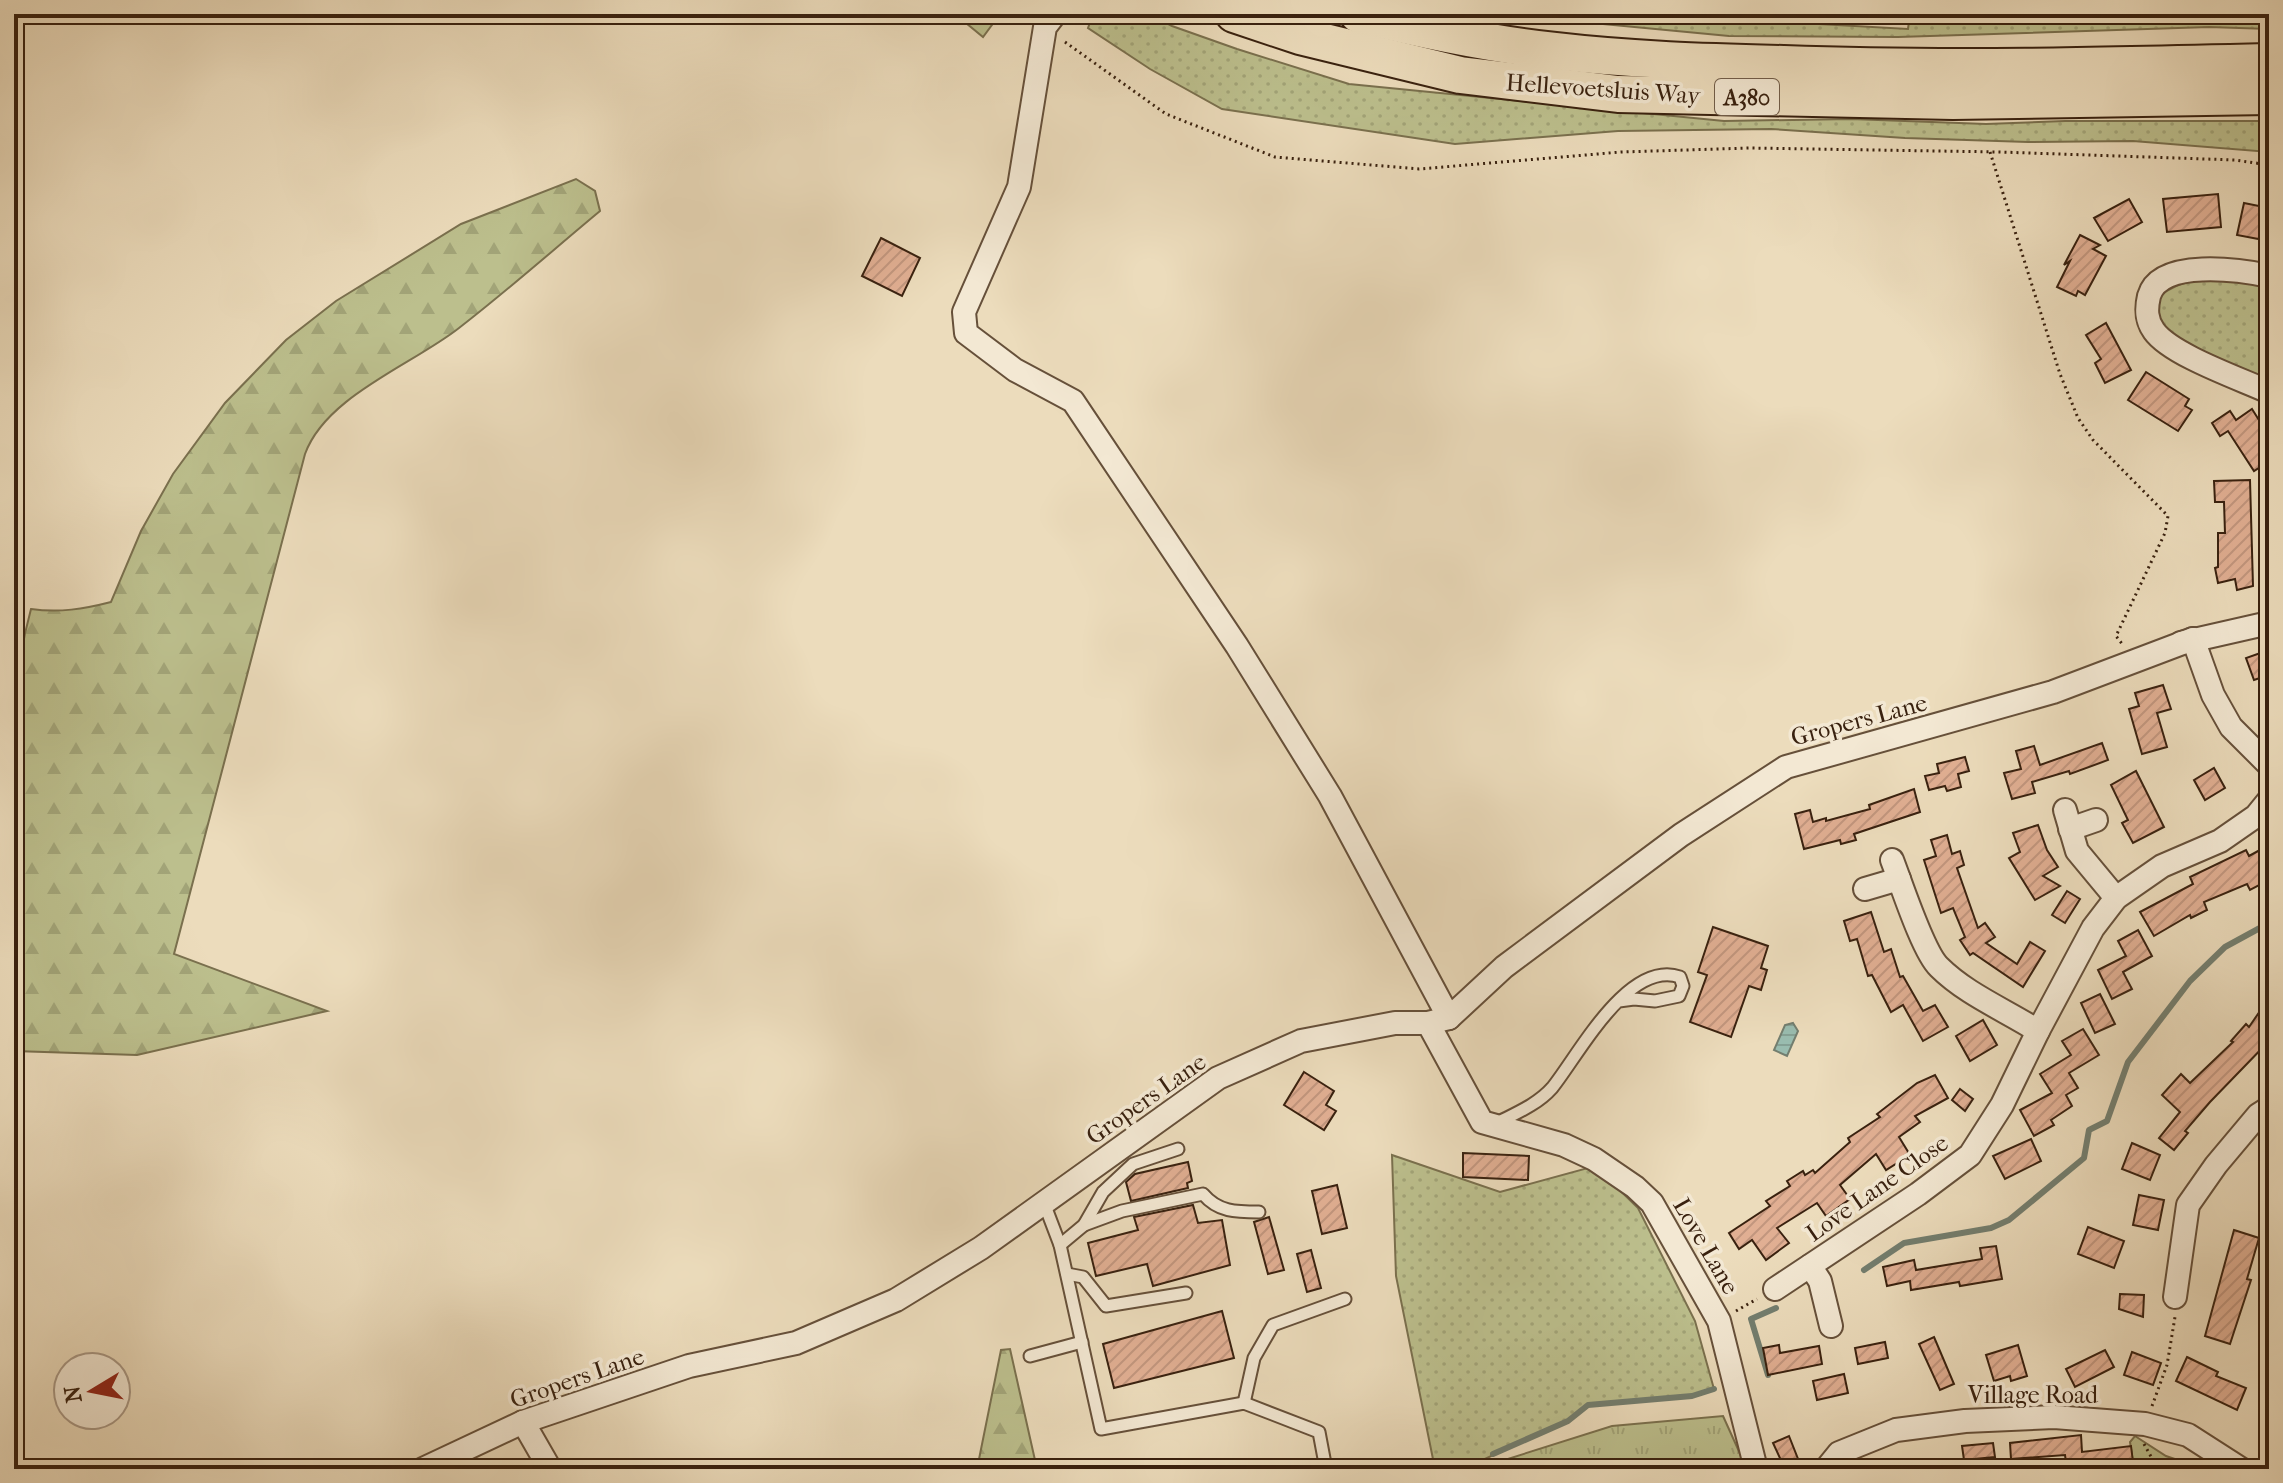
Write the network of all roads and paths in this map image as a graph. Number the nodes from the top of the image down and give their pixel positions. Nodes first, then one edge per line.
1 (1234, 14) edge
2 (1358, 14) edge
3 (1050, 21) edge
4 (2269, 62) edge
5 (2269, 96) edge
6 (1990, 152) junction
7 (2269, 165) edge
8 (2269, 276) edge
9 (2269, 392) edge
10 (2269, 623) edge
11 (2193, 639) junction
12 (2135, 659) joint
13 (2269, 765) edge
14 (2269, 800) edge
15 (2096, 820) dead end
16 (1865, 889) dead end
17 (2116, 898) junction
18 (1619, 1001) junction
19 (1438, 1020) junction
20 (2038, 1031) junction
21 (2269, 1108) edge
22 (1494, 1125) junction
23 (1178, 1149) dead end
24 (1044, 1203) junction
25 (1259, 1212) dead end
26 (1084, 1225) junction
27 (1060, 1245) junction
28 (1810, 1266) junction
29 (1067, 1274) junction
30 (1775, 1289) joint
31 (1186, 1293) dead end
32 (2175, 1297) joint
33 (1345, 1299) dead end
34 (1719, 1321) junction
35 (1831, 1326) dead end
36 (1082, 1342) junction
37 (1030, 1356) dead end
38 (1244, 1403) junction
39 (523, 1422) junction
40 (2145, 1424) junction
41 (423, 1469) edge
42 (550, 1469) edge
43 (1326, 1469) edge
44 (1756, 1469) edge
45 (1826, 1469) edge
46 (2158, 1469) edge
47 (2241, 1469) edge

1 - 5 highway, Hellevoetsluis Way / A380
2 - 4 highway, Hellevoetsluis Way / A380
3 - 6 path
3 - 19 street
6 - 7 path
6 - 12 path
8 - 9 street
10 - 11 street
11 - 12 street
11 - 13 street
11 - 19 street, Gropers Lane
14 - 17 street, Love Lane Close
15 - 17 street
16 - 20 street
17 - 20 street, Love Lane Close
18 - 18 lane
18 - 22 lane
19 - 22 street
19 - 24 street, Gropers Lane
20 - 28 street, Love Lane Close
21 - 32 street
22 - 34 street, Love Lane
23 - 26 lane
24 - 27 lane
24 - 39 street, Gropers Lane
25 - 26 lane
26 - 27 lane
27 - 29 lane
28 - 30 street, Love Lane Close
28 - 35 street
29 - 31 lane
29 - 36 lane
30 - 34 path
32 - 40 path
33 - 38 lane
34 - 44 street, Love Lane
36 - 37 lane
36 - 38 lane
38 - 43 lane
39 - 41 street, Gropers Lane
39 - 42 street
40 - 45 street, Village Road
40 - 46 path
40 - 47 street, Village Road

